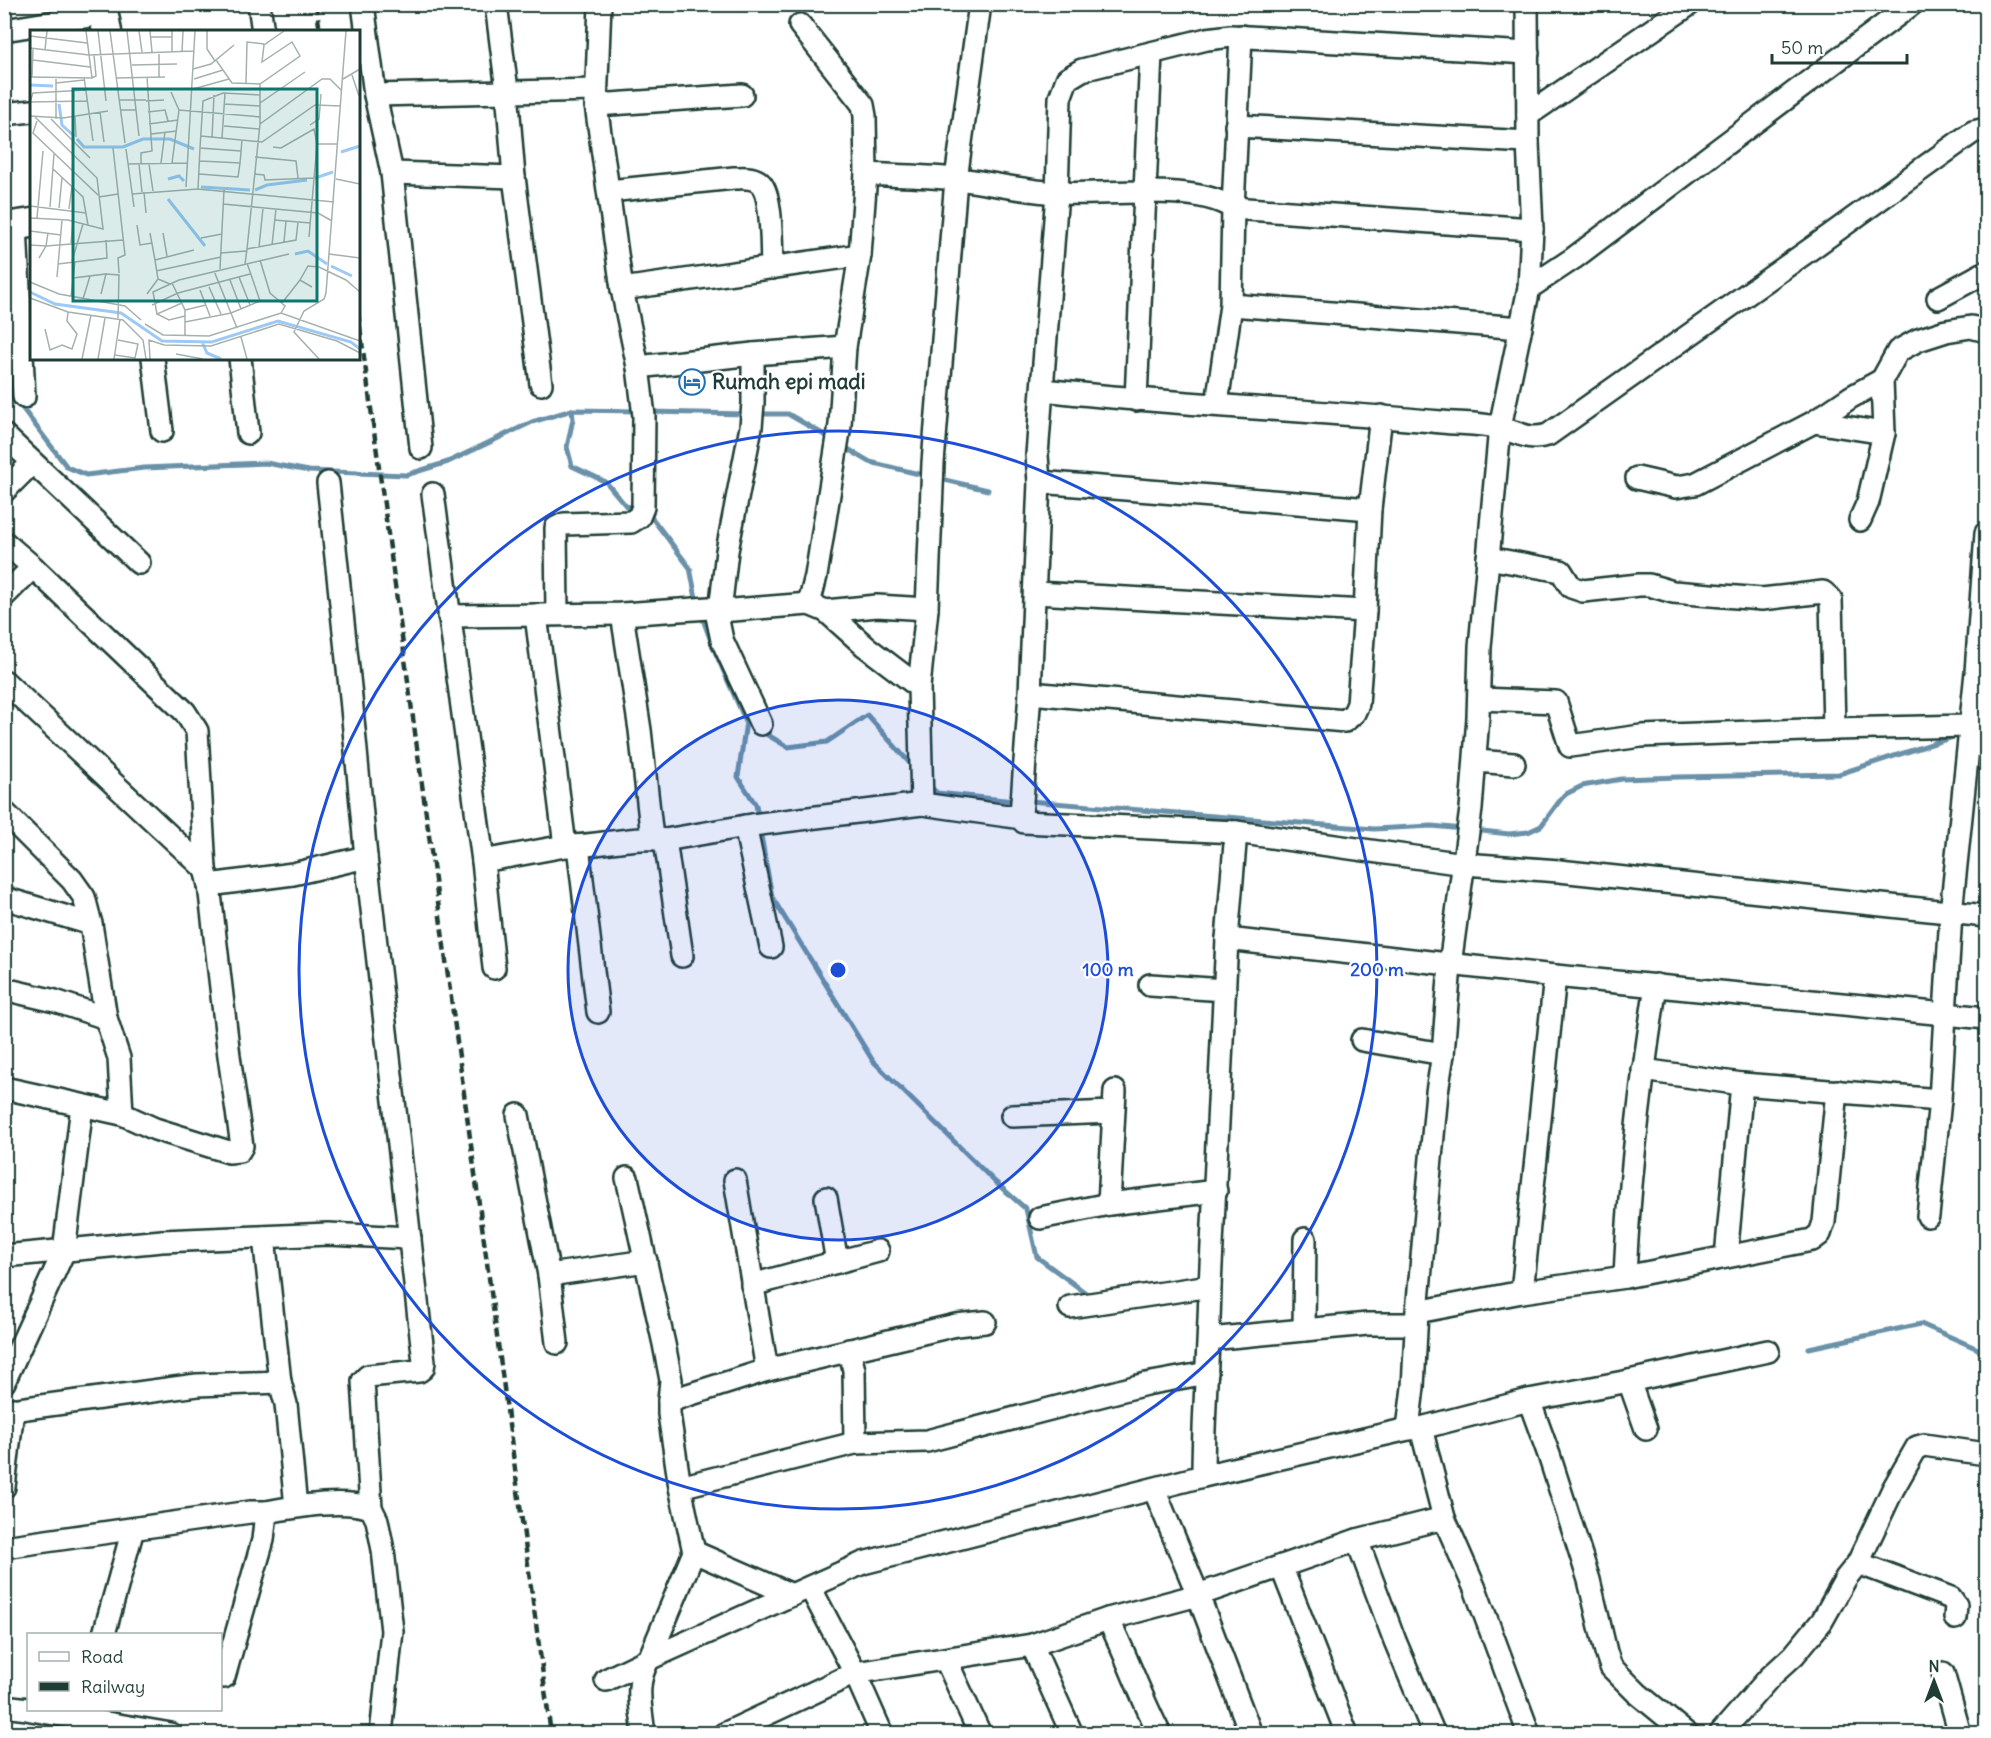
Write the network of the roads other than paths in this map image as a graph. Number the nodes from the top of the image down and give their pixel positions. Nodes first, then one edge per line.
1 (259, 4) edge
2 (363, 4) edge
3 (496, 4) edge
4 (600, 4) edge
5 (980, 4) edge
6 (1527, 4) edge
7 (1690, 4) edge
8 (1911, 4) edge
9 (104, 17) edge
10 (800, 25) dead end
11 (4, 30) edge
12 (262, 30) edge
13 (1241, 36) junction
14 (1150, 53) junction
15 (1528, 53) junction
16 (507, 90) junction
17 (375, 95) junction
18 (742, 95) dead end
19 (596, 97) junction
20 (30, 111) edge
21 (4, 114) edge
22 (1528, 115) junction
23 (1236, 126) junction
24 (1986, 129) edge
25 (1528, 142) junction
26 (392, 173) junction
27 (866, 174) junction
28 (514, 177) junction
29 (956, 179) junction
30 (609, 191) junction
31 (1145, 192) junction
32 (1057, 193) junction
33 (1233, 208) junction
34 (17, 225) edge
35 (1532, 229) junction
36 (860, 255) junction
37 (772, 268) junction
38 (1986, 272) edge
39 (1529, 288) junction
40 (622, 289) junction
41 (1938, 298) dead end
42 (1231, 305) junction
43 (1521, 328) junction
44 (1986, 331) edge
45 (845, 347) junction
46 (753, 354) junction
47 (153, 360) edge
48 (240, 360) edge
49 (638, 367) junction
50 (1882, 380) junction
51 (541, 384) dead end
52 (1043, 390) junction
53 (24, 397) dead end
54 (1136, 400) junction
55 (1217, 404) junction
56 (1381, 416) junction
57 (1814, 422) junction
58 (1500, 428) junction
59 (162, 431) dead end
60 (248, 433) dead end
61 (1884, 433) junction
62 (4, 435) edge
63 (421, 448) dead end
64 (32, 463) junction
65 (1636, 478) dead end
66 (1039, 482) junction
67 (328, 483) dead end
68 (4, 491) edge
69 (433, 494) dead end
70 (1370, 509) junction
71 (1860, 520) dead end
72 (1986, 533) edge
73 (4, 542) edge
74 (1488, 558) junction
75 (139, 563) dead end
76 (33, 567) junction
77 (1035, 593) junction
78 (4, 596) edge
79 (818, 608) junction
80 (927, 609) junction
81 (710, 610) junction
82 (1365, 611) junction
83 (622, 614) junction
84 (546, 615) junction
85 (449, 616) junction
86 (4, 681) edge
87 (918, 687) junction
88 (1030, 693) junction
89 (1479, 699) junction
90 (761, 724) dead end
91 (1834, 729) junction
92 (1968, 733) junction
93 (1476, 761) junction
94 (1514, 764) dead end
95 (922, 786) junction
96 (4, 812) edge
97 (1022, 818) junction
98 (754, 825) junction
99 (1236, 832) junction
100 (659, 839) junction
101 (572, 846) junction
102 (366, 858) junction
103 (483, 861) junction
104 (1464, 864) junction
105 (207, 877) junction
106 (4, 898) edge
107 (1951, 913) junction
108 (1986, 916) edge
109 (91, 924) junction
110 (1227, 939) junction
111 (771, 947) dead end
112 (682, 957) dead end
113 (1450, 964) junction
114 (494, 968) dead end
115 (1555, 976) junction
116 (1150, 985) dead end
117 (1656, 985) junction
118 (4, 989) edge
119 (1225, 990) junction
120 (598, 1012) dead end
121 (1945, 1015) junction
122 (106, 1018) junction
123 (1986, 1018) edge
124 (1362, 1040) dead end
125 (1443, 1054) junction
126 (1642, 1070) junction
127 (1742, 1084) junction
128 (4, 1089) edge
129 (1114, 1091) dead end
130 (1837, 1091) junction
131 (1940, 1100) junction
132 (82, 1106) junction
133 (1112, 1112) junction
134 (122, 1114) junction
135 (518, 1115) dead end
136 (1012, 1116) dead end
137 (627, 1178) dead end
138 (735, 1180) dead end
139 (1216, 1191) junction
140 (826, 1198) dead end
141 (1109, 1204) junction
142 (1928, 1216) dead end
143 (1040, 1218) dead end
144 (264, 1237) junction
145 (410, 1238) junction
146 (1305, 1239) dead end
147 (64, 1251) junction
148 (878, 1251) dead end
149 (4, 1256) edge
150 (1726, 1257) junction
151 (646, 1261) junction
152 (837, 1262) junction
153 (549, 1275) junction
154 (1625, 1277) junction
155 (752, 1285) junction
156 (1210, 1286) junction
157 (1522, 1292) junction
158 (1083, 1305) dead end
159 (1416, 1318) junction
160 (985, 1322) dead end
161 (1304, 1330) junction
162 (1209, 1339) junction
163 (557, 1343) dead end
164 (849, 1350) junction
165 (1768, 1351) dead end
166 (767, 1370) junction
167 (1207, 1373) junction
168 (4, 1382) edge
169 (280, 1382) junction
170 (1629, 1382) junction
171 (1529, 1400) junction
172 (669, 1401) junction
173 (9, 1410) edge
174 (1415, 1429) junction
175 (1646, 1430) dead end
176 (855, 1443) junction
177 (1986, 1454) edge
178 (1203, 1476) junction
179 (4, 1487) edge
180 (680, 1487) junction
181 (1154, 1489) junction
182 (296, 1507) junction
183 (371, 1508) junction
184 (266, 1512) junction
185 (1444, 1518) junction
186 (133, 1529) junction
187 (1357, 1540) junction
188 (4, 1547) edge
189 (694, 1552) junction
190 (1857, 1563) junction
191 (1281, 1566) junction
192 (801, 1591) junction
193 (1198, 1595) junction
194 (1108, 1618) junction
195 (1955, 1618) dead end
196 (105, 1633) edge
197 (1032, 1645) junction
198 (649, 1659) junction
199 (946, 1660) junction
200 (855, 1673) junction
201 (1943, 1673) dead end
202 (224, 1677) dead end
203 (606, 1680) dead end
204 (4, 1706) edge
205 (27, 1709) edge
206 (56, 1711) edge
207 (81, 1713) edge
208 (171, 1734) edge
209 (381, 1734) edge
210 (644, 1734) edge
211 (724, 1734) edge
212 (882, 1734) edge
213 (980, 1734) edge
214 (1072, 1734) edge
215 (1160, 1734) edge
216 (1251, 1734) edge
217 (1347, 1734) edge
218 (1434, 1734) edge
219 (1529, 1734) edge
220 (1687, 1734) edge
221 (1720, 1734) edge
222 (1960, 1734) edge

1 - 12 street
2 - 17 street
3 - 16 street
4 - 19 street
5 - 29 street
6 - 15 street
7 - 22 street
8 - 39 street
9 - 11 street
10 - 27 street
13 - 14 street
13 - 15 street
13 - 23 street
14 - 31 street
14 - 32 street
15 - 22 street
16 - 17 street
16 - 19 street
16 - 28 street
17 - 26 street
18 - 19 street
19 - 30 street
20 - 21 street
22 - 25 street
23 - 25 street
23 - 33 street
24 - 58 street
25 - 35 street
26 - 28 street
26 - 63 street
27 - 29 street
27 - 36 street
28 - 51 street
29 - 32 street
29 - 80 street
30 - 37 street
30 - 40 street
31 - 32 street
31 - 33 street
31 - 54 street
32 - 52 street
33 - 35 street
33 - 42 street
34 - 53 street
35 - 39 street
36 - 37 street
36 - 45 street
37 - 40 street
38 - 41 street
39 - 43 street
40 - 49 street
42 - 43 street
42 - 55 street
43 - 58 street
44 - 50 street
45 - 46 street
45 - 79 street
46 - 49 street
46 - 81 street
47 - 59 street
48 - 60 street
49 - 84 street
50 - 57 street
50 - 61 street
52 - 54 street
52 - 66 street
54 - 55 street
55 - 56 street
56 - 58 street
56 - 70 street
57 - 61 street
57 - 65 street
58 - 74 street
61 - 71 street
62 - 64 street
64 - 68 street
64 - 75 street
66 - 70 street
66 - 77 street
67 - 102 street
69 - 85 street
70 - 82 street
72 - 92 street
73 - 76 street
74 - 89 street
74 - 91 street
76 - 78 street
76 - 105 street
77 - 82 street
77 - 88 street
79 - 80 street
79 - 81 street
79 - 87 street
80 - 87 street
81 - 83 street
81 - 90 street
82 - 88 street
83 - 84 street
83 - 100 street
84 - 85 street
84 - 101 street
85 - 103 street
86 - 105 street
87 - 95 street
88 - 97 street
89 - 91 street
89 - 93 street
91 - 92 street
92 - 107 street
93 - 94 street
93 - 104 street
95 - 97 street
95 - 98 street
96 - 109 street
97 - 99 street
98 - 100 street
98 - 111 street
99 - 104 street
99 - 110 street
100 - 101 street
100 - 112 street
101 - 103 street
101 - 120 street
102 - 105 street
102 - 145 street
103 - 114 street
104 - 107 street
104 - 113 street
105 - 134 street
106 - 109 street
107 - 108 street
107 - 121 street
109 - 122 street
110 - 113 street
110 - 119 street
113 - 115 street
113 - 125 street
115 - 117 street
115 - 157 street
116 - 119 street
117 - 121 street
117 - 126 street
118 - 122 street
119 - 139 street
121 - 123 street
121 - 131 street
122 - 134 street
124 - 125 street
125 - 159 street
126 - 127 street
126 - 154 street
127 - 130 street
127 - 150 street
128 - 132 street
129 - 133 street
130 - 131 street
130 - 150 street
131 - 142 street
132 - 134 street
132 - 147 street
133 - 136 street
133 - 141 street
135 - 153 street
137 - 151 street
138 - 155 street
139 - 141 street
139 - 156 street
140 - 152 street
141 - 143 street
144 - 145 street
144 - 147 street
144 - 169 street
145 - 183 street
146 - 161 street
147 - 149 street
147 - 168 street
148 - 152 street
150 - 154 street
151 - 153 street
151 - 172 street
152 - 155 street
153 - 163 street
154 - 157 street
155 - 166 street
156 - 158 street
156 - 162 street
157 - 159 street
159 - 161 street
159 - 174 street
160 - 164 street
161 - 162 street
162 - 167 street
164 - 166 street
164 - 176 street
165 - 170 street
166 - 172 street
167 - 176 street
167 - 178 street
169 - 173 street
169 - 182 street
170 - 171 street
170 - 175 street
171 - 174 street
171 - 220 street
172 - 180 street
173 - 179 street
174 - 178 street
174 - 185 street
176 - 180 street
177 - 190 street
178 - 181 street
180 - 189 street
181 - 192 street
181 - 193 street
182 - 183 street
182 - 184 street
183 - 209 street
184 - 186 street
184 - 202 street
185 - 187 street
185 - 219 street
186 - 188 street
186 - 196 street
187 - 191 street
187 - 218 street
189 - 192 street
189 - 198 street
190 - 195 street
190 - 221 street
191 - 193 street
191 - 217 street
192 - 198 street
192 - 200 street
193 - 194 street
193 - 216 street
194 - 197 street
194 - 215 street
197 - 199 street
197 - 214 street
198 - 203 street
198 - 210 street
199 - 200 street
199 - 213 street
200 - 211 street
200 - 212 street
201 - 222 street
204 - 205 street
206 - 207 street
207 - 208 street

